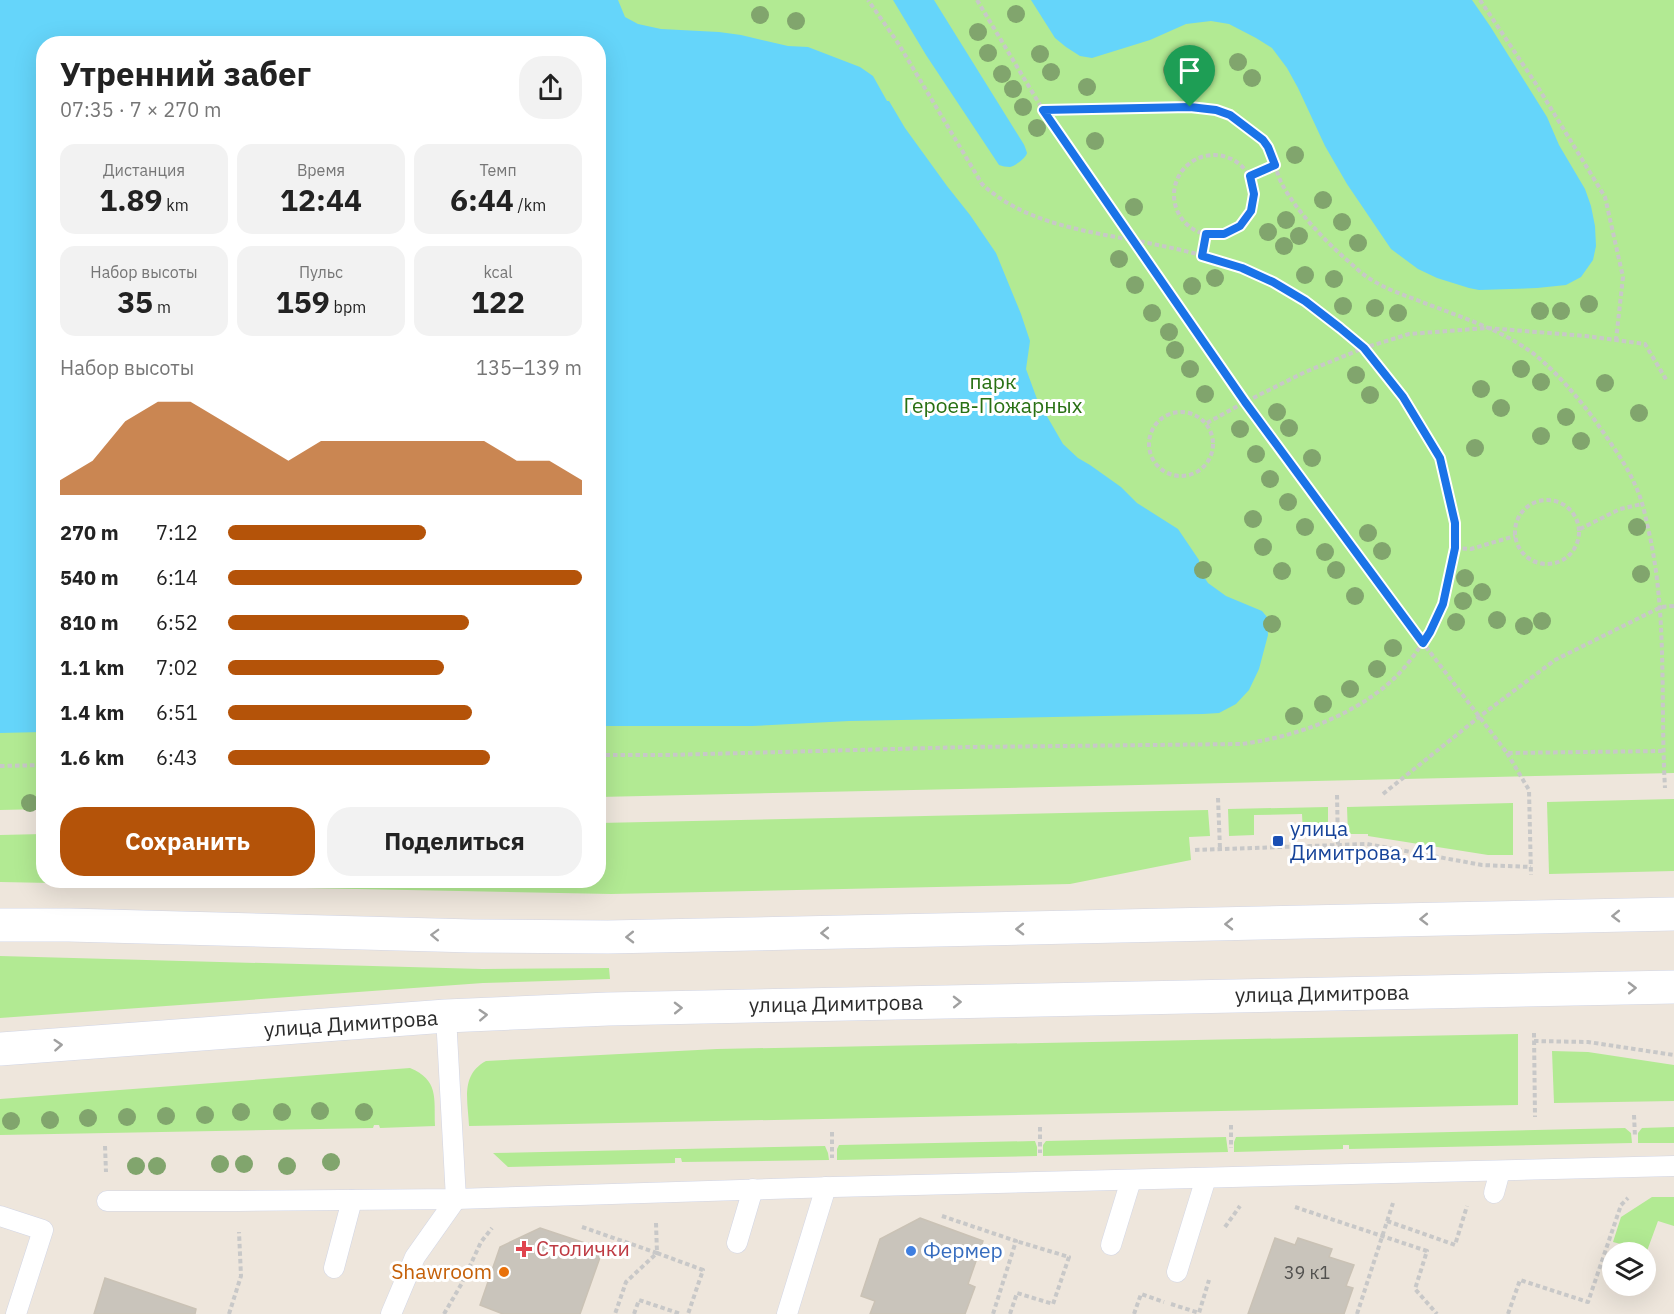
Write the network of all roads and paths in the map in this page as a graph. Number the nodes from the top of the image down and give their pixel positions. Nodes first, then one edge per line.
1 (868, 0) edge
2 (977, 0) edge
3 (1480, 0) edge
4 (1043, 110) junction
5 (1275, 165) junction
6 (1250, 176) junction
7 (1206, 234) junction
8 (1135, 241) junction
9 (1202, 256) junction
10 (1487, 328) junction
11 (1616, 340) junction
12 (1364, 348) junction
13 (1667, 381) dead end
14 (1245, 402) junction
15 (1207, 423) junction
16 (1642, 504) junction
17 (1580, 530) junction
18 (1515, 536) junction
19 (1455, 548) junction
20 (1661, 606) junction
21 (1674, 606) edge
22 (1423, 643) junction
23 (1479, 717) junction
24 (1663, 751) junction
25 (1507, 753) junction
26 (606, 755) edge
27 (36, 765) edge
28 (0, 766) edge
29 (1665, 788) dead end
30 (1383, 794) dead end
31 (1337, 795) dead end
32 (1218, 798) dead end
33 (1338, 845) junction
34 (1220, 849) junction
35 (1195, 850) dead end
36 (1530, 867) junction
37 (1530, 875) dead end
38 (1674, 914) edge
39 (0, 925) edge
40 (1674, 987) edge
41 (446, 1016) junction
42 (1533, 1033) dead end
43 (1533, 1041) junction
44 (0, 1049) edge
45 (1674, 1055) edge
46 (1535, 1117) dead end
47 (1674, 1166) edge
48 (1635, 1167) junction
49 (1500, 1171) junction
50 (1479, 1172) junction
51 (1401, 1174) junction
52 (1206, 1178) junction
53 (1131, 1180) junction
54 (901, 1185) junction
55 (826, 1187) junction
56 (753, 1189) junction
57 (656, 1193) junction
58 (1494, 1193) dead end
59 (456, 1199) junction
60 (352, 1200) junction
61 (107, 1201) dead end
62 (237, 1201) junction
63 (1250, 1203) dead end
64 (1289, 1205) dead end
65 (0, 1216) edge
66 (1387, 1221) junction
67 (495, 1222) dead end
68 (574, 1224) dead end
69 (1223, 1235) dead end
70 (1383, 1237) junction
71 (1016, 1241) junction
72 (737, 1244) dead end
73 (1111, 1245) dead end
74 (657, 1253) junction
75 (334, 1268) dead end
76 (1177, 1272) dead end
77 (1209, 1280) dead end
78 (16, 1314) edge
79 (229, 1314) edge
80 (392, 1314) edge
81 (444, 1314) edge
82 (615, 1314) edge
83 (634, 1314) edge
84 (681, 1314) edge
85 (688, 1314) edge
86 (787, 1314) edge
87 (993, 1314) edge
88 (1010, 1314) edge
89 (1134, 1314) edge
90 (1358, 1314) edge
91 (1437, 1314) edge
92 (1508, 1314) edge

1 - 8 path
2 - 4 path
3 - 11 path
4 - 5 path
4 - 8 path
5 - 6 path
5 - 10 path
6 - 7 path
6 - 7 path
7 - 9 path
8 - 9 path
8 - 14 path
9 - 12 path
10 - 11 path
10 - 12 path
10 - 16 path
11 - 13 path
12 - 14 path
12 - 19 path
14 - 15 path
14 - 22 path
15 - 15 path
16 - 17 path
16 - 20 path
17 - 18 path
17 - 18 path
18 - 19 path
19 - 22 path
20 - 21 path
20 - 23 path
20 - 24 path
22 - 23 path
22 - 26 path
23 - 25 path
23 - 30 path
24 - 25 path
24 - 29 path
25 - 36 path
27 - 28 path
31 - 33 path
32 - 34 path
33 - 34 path
33 - 36 path
34 - 35 path
36 - 37 path
38 -> 39 street
41 -> 40 street, улица Димитрова
44 -> 41 street, улица Димитрова
41 - 59 lane
42 - 43 path
43 - 45 path
43 - 46 path
47 - 48 lane
48 - 49 lane
48 - 92 path
49 - 50 lane
49 - 58 lane
50 - 51 lane
50 - 66 path
51 - 52 lane
51 - 66 path
52 - 53 lane
52 - 76 lane
53 - 54 lane
53 - 73 lane
54 - 55 lane
54 - 71 path
55 - 56 lane
55 - 86 lane
56 - 57 lane
56 - 72 lane
57 - 59 lane
57 - 74 path
59 - 60 lane
59 - 80 lane
60 - 62 lane
60 - 75 lane
61 - 62 lane
62 - 79 path
63 - 69 path
64 - 70 path
65 - 78 lane
66 - 70 path
67 - 81 path
68 - 74 path
70 - 90 path
70 - 91 path
71 - 87 path
71 - 88 path
74 - 82 path
74 - 85 path
77 - 89 path
83 - 84 path

